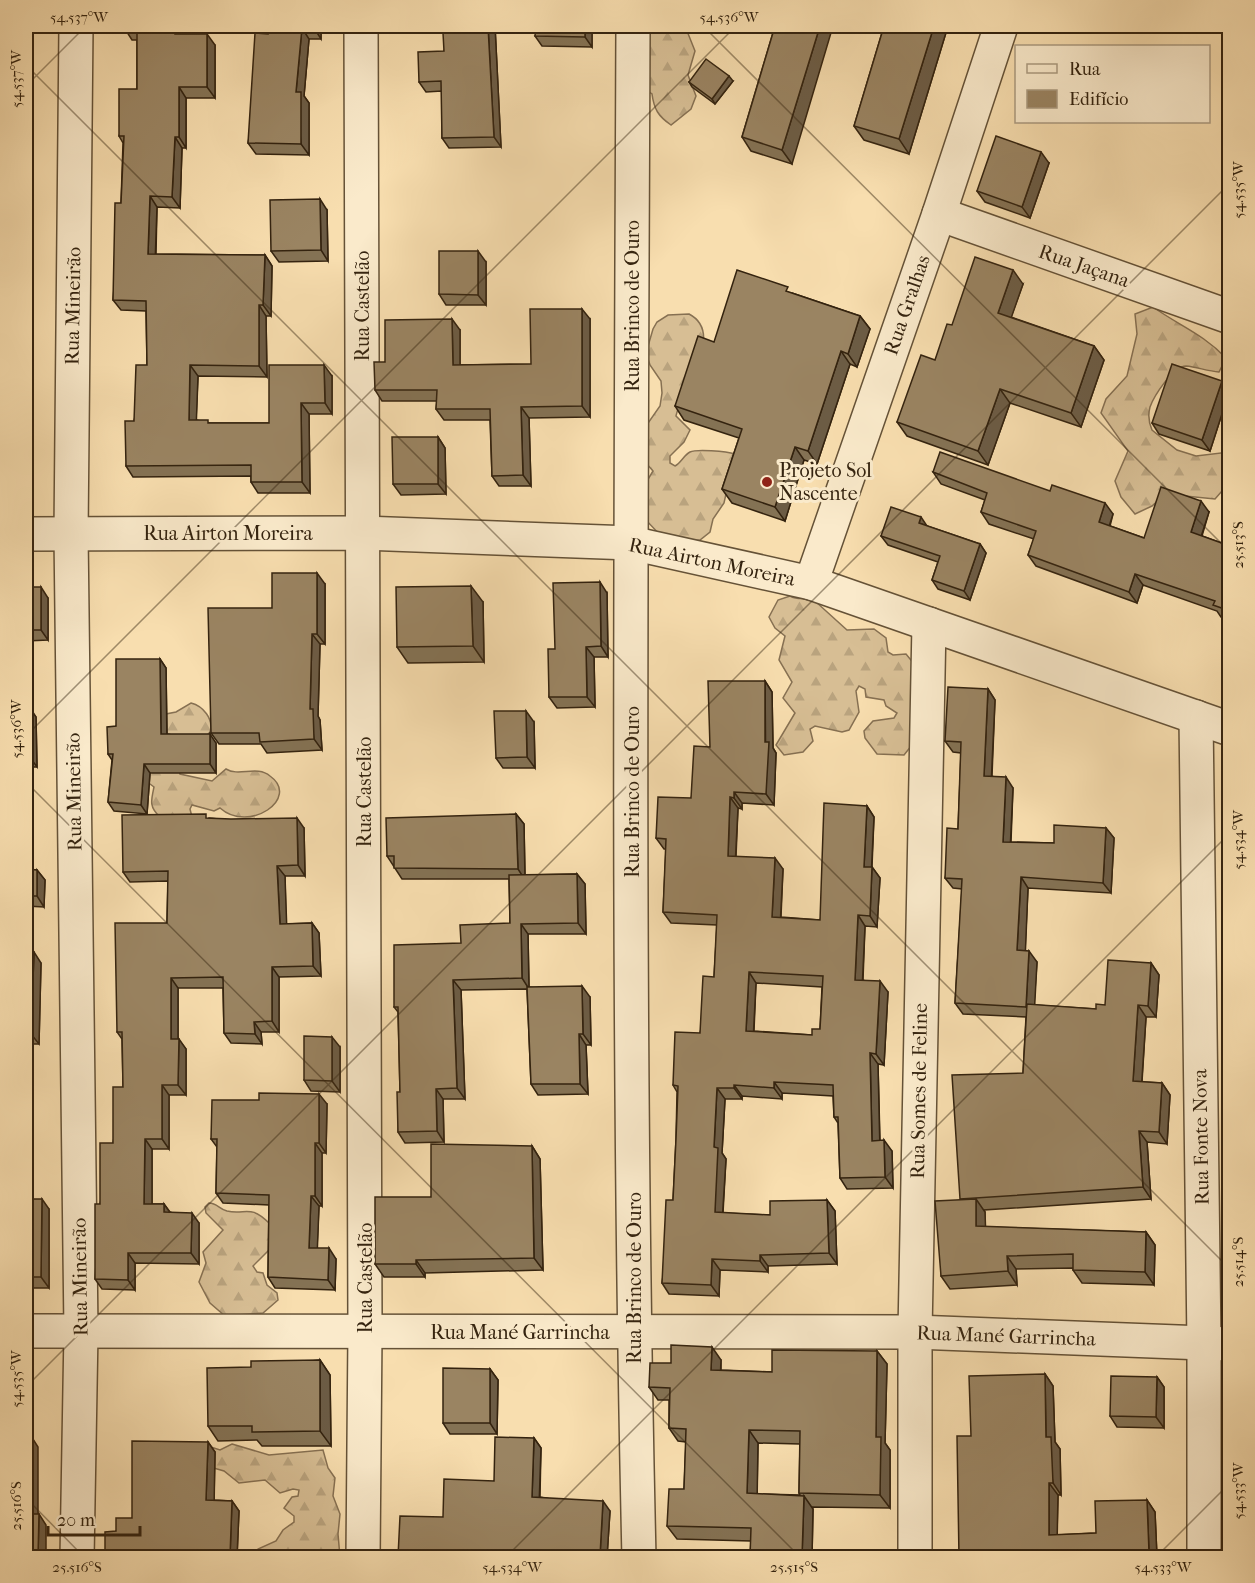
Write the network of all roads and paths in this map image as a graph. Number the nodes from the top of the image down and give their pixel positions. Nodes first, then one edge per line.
1 (76, 26) edge
2 (361, 26) edge
3 (633, 26) edge
4 (1001, 26) edge
5 (939, 214) junction
6 (1230, 317) edge
7 (363, 533) junction
8 (26, 534) edge
9 (71, 534) junction
10 (631, 543) junction
11 (811, 583) junction
12 (929, 624) junction
13 (1196, 717) junction
14 (1230, 729) edge
15 (26, 1331) edge
16 (81, 1331) junction
17 (365, 1332) junction
18 (634, 1332) junction
19 (915, 1332) junction
20 (1217, 1344) edge
21 (77, 1557) edge
22 (363, 1557) edge
23 (639, 1557) edge
24 (915, 1557) edge
25 (1204, 1557) edge

1 - 9 street, Rua Mineirão
2 - 7 street, Rua Castelão
3 - 10 street, Rua Brinco de Ouro
4 - 5 street, Rua Gralhas
5 - 6 street, Rua Jaçana
5 - 11 street, Rua Gralhas
7 - 9 street, Rua Airton Moreira
7 - 10 street, Rua Airton Moreira
7 - 17 street, Rua Castelão
8 - 9 street, Rua Airton Moreira
9 - 16 street, Rua Mineirão
10 - 11 street, Rua Airton Moreira
10 - 18 street, Rua Brinco de Ouro
11 - 12 street, Rua Airton Moreira
12 - 13 street, Rua Airton Moreira
12 - 19 street, Rua Somes de Feline
13 - 14 street, Rua Airton Moreira
13 - 20 street, Rua Fonte Nova
15 - 16 street, Rua Mané Garrincha
16 - 17 street, Rua Mané Garrincha
16 - 21 street, Rua Mineirão
17 - 18 street, Rua Mané Garrincha
17 - 22 street, Rua Castelão
18 - 19 street, Rua Mané Garrincha
18 - 23 street, Rua Brinco de Ouro
19 - 20 street, Rua Mané Garrincha
19 - 24 street, Rua Somes de Feline
20 - 25 street, Rua Fonte Nova

